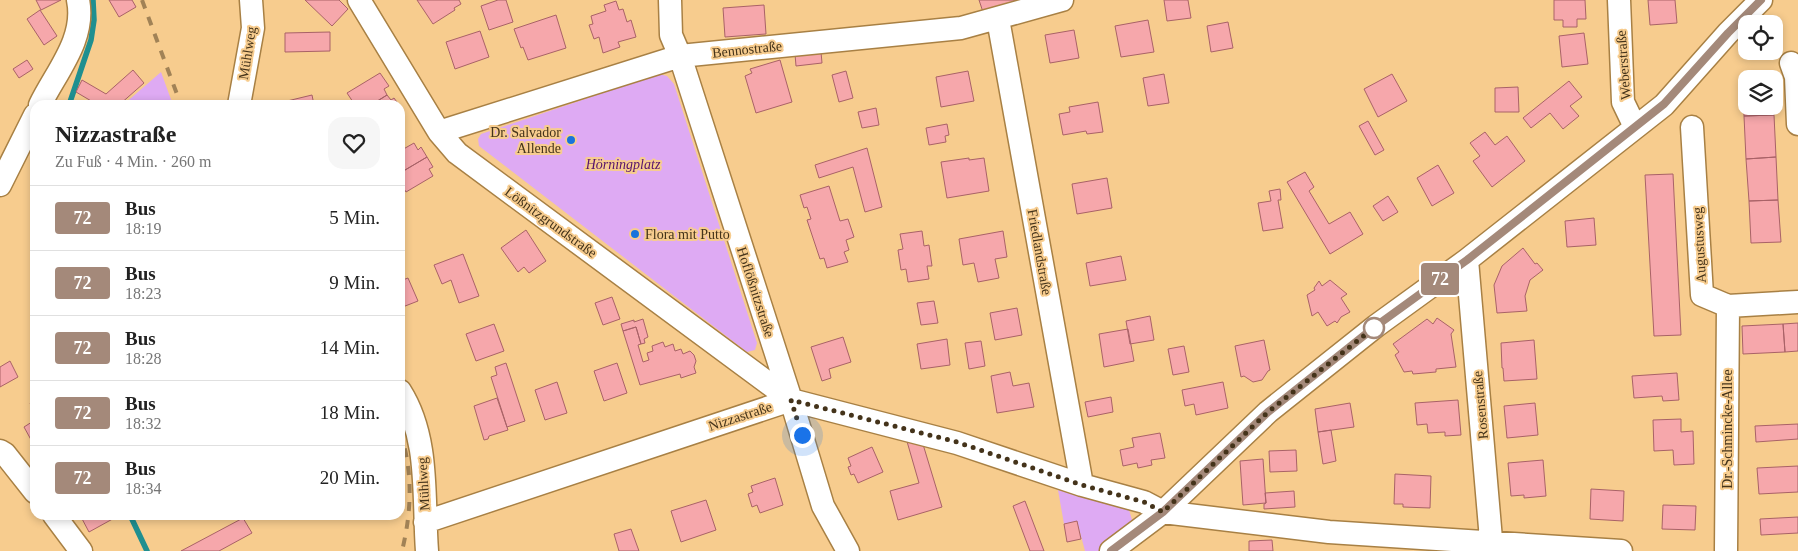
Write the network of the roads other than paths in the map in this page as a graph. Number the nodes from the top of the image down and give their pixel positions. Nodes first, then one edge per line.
1 (78, 0) edge
2 (251, 0) edge
3 (359, 0) edge
4 (670, 0) edge
5 (1062, 0) edge
6 (1619, 0) edge
7 (1761, 0) edge
8 (998, 19) junction
9 (680, 56) junction
10 (1791, 63) dead end
11 (43, 100) edge
12 (240, 100) edge
13 (1798, 124) edge
14 (30, 125) edge
15 (1635, 127) junction
16 (1692, 128) dead end
17 (439, 132) junction
18 (0, 185) edge
19 (1467, 260) junction
20 (1798, 302) edge
21 (1728, 306) junction
22 (405, 399) edge
23 (791, 400) junction
24 (0, 451) edge
25 (1082, 485) junction
26 (30, 486) edge
27 (1163, 512) junction
28 (58, 520) edge
29 (425, 522) junction
30 (1492, 547) edge
31 (81, 551) edge
32 (427, 551) edge
33 (848, 551) edge
34 (1111, 551) edge
35 (1621, 551) edge
36 (1726, 551) edge

1 - 11 street
2 - 12 street, Mühlweg
3 - 17 street, Lößnitzgrundstraße
4 - 9 street, Hoflößnitzstraße
5 - 8 street, Bennostraße
6 - 15 street, Weberstraße
7 - 15 street
8 - 9 street, Bennostraße
8 - 25 street, Friedlandstraße
9 - 17 street, Bennostraße
9 - 23 street, Hoflößnitzstraße
10 - 13 street
14 - 18 street
15 - 19 street
16 - 21 street, Augustusweg
17 - 23 street, Lößnitzgrundstraße
19 - 27 street
19 - 30 street, Rosenstraße
20 - 21 street, Augustusweg
21 - 36 street, Dr.-Schmincke-Allee
22 - 29 street, Mühlweg
23 - 25 street
23 - 29 street, Nizzastraße
23 - 33 street, Hoflößnitzstraße
24 - 26 street
25 - 27 street
27 - 30 street
27 - 34 street
28 - 31 street
29 - 32 street, Mühlweg
30 - 35 street

